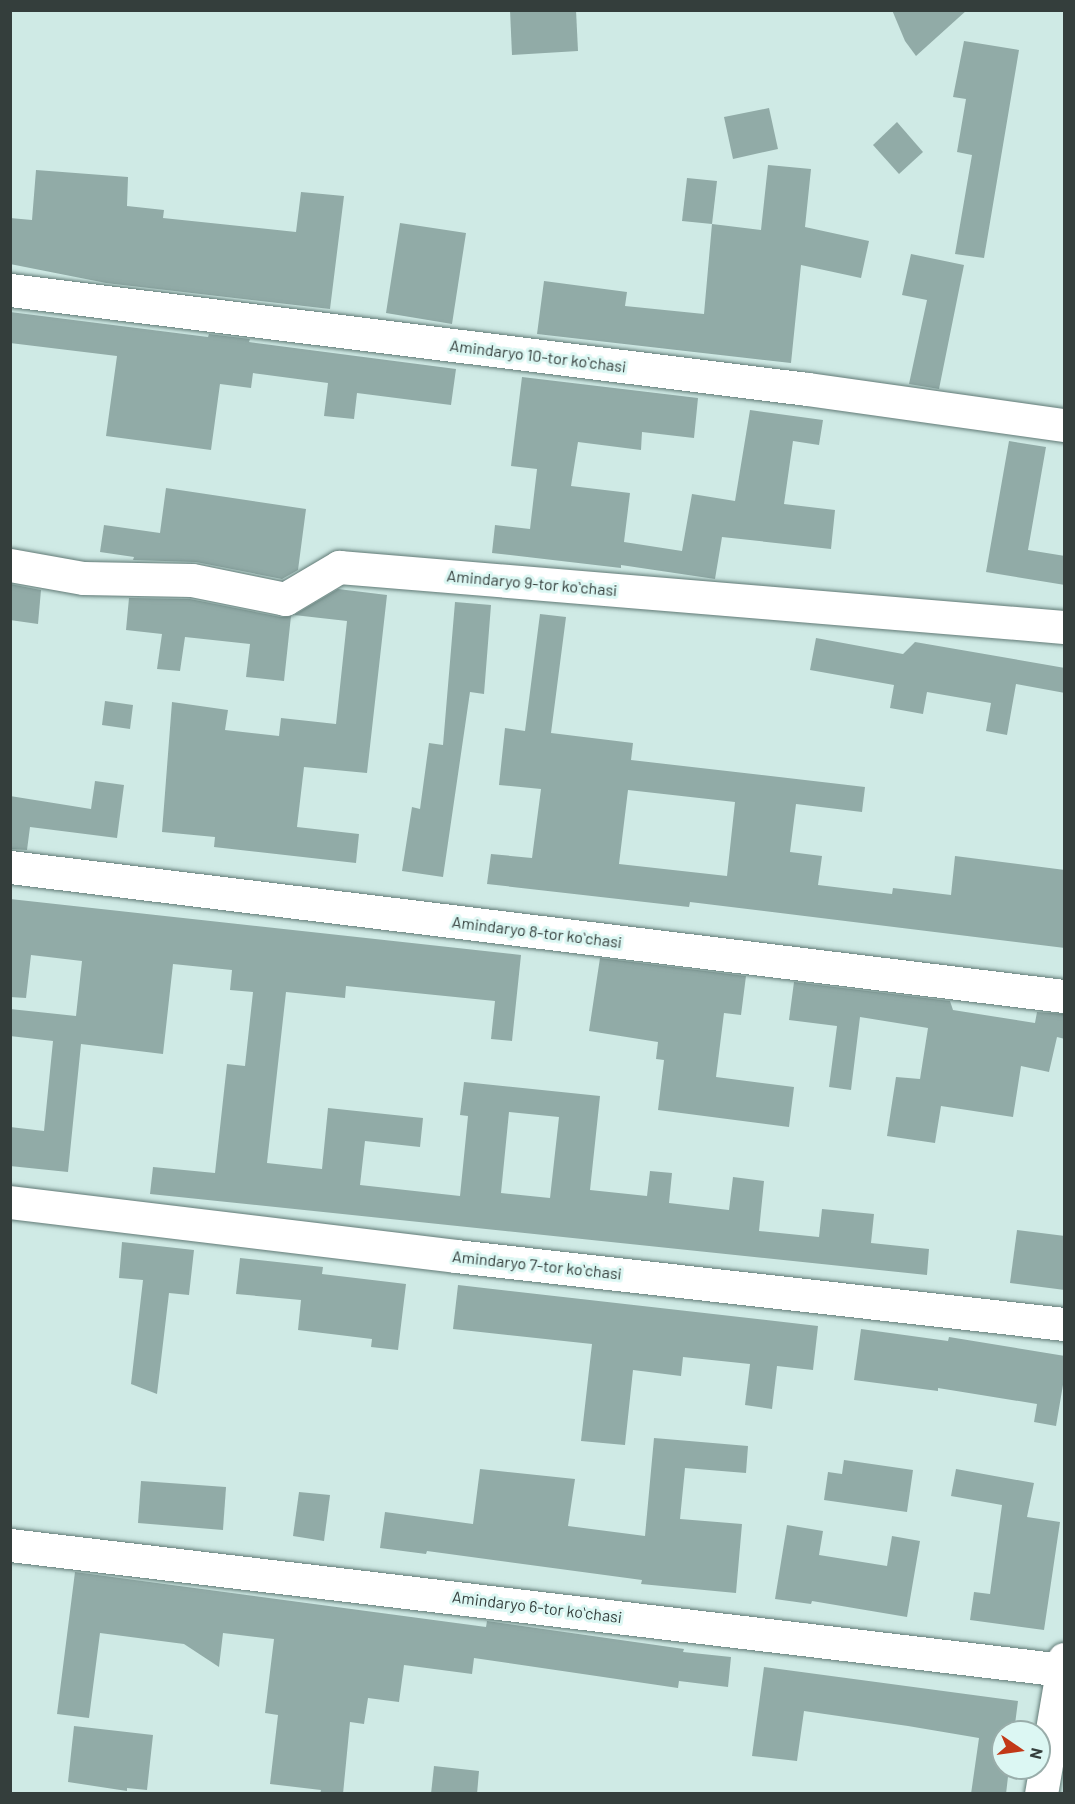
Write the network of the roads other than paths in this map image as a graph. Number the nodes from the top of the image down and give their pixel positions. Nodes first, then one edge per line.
1 (10, 290) edge
2 (1065, 425) edge
3 (10, 565) edge
4 (1065, 627) edge
5 (10, 867) edge
6 (1065, 996) edge
7 (10, 1202) edge
8 (1065, 1324) edge
9 (10, 1545) edge
10 (1064, 1664) edge
11 (1056, 1759) edge
12 (1041, 1794) edge

1 - 2 street, Amindaryo 10-tor koʻchasi
3 - 4 street, Amindaryo 9-tor koʻchasi
5 - 6 street, Amindaryo 8-tor koʻchasi
7 - 8 street, Amindaryo 7-tor koʻchasi
9 - 10 street, Amindaryo 6-tor koʻchasi
10 - 11 street
11 - 12 street

